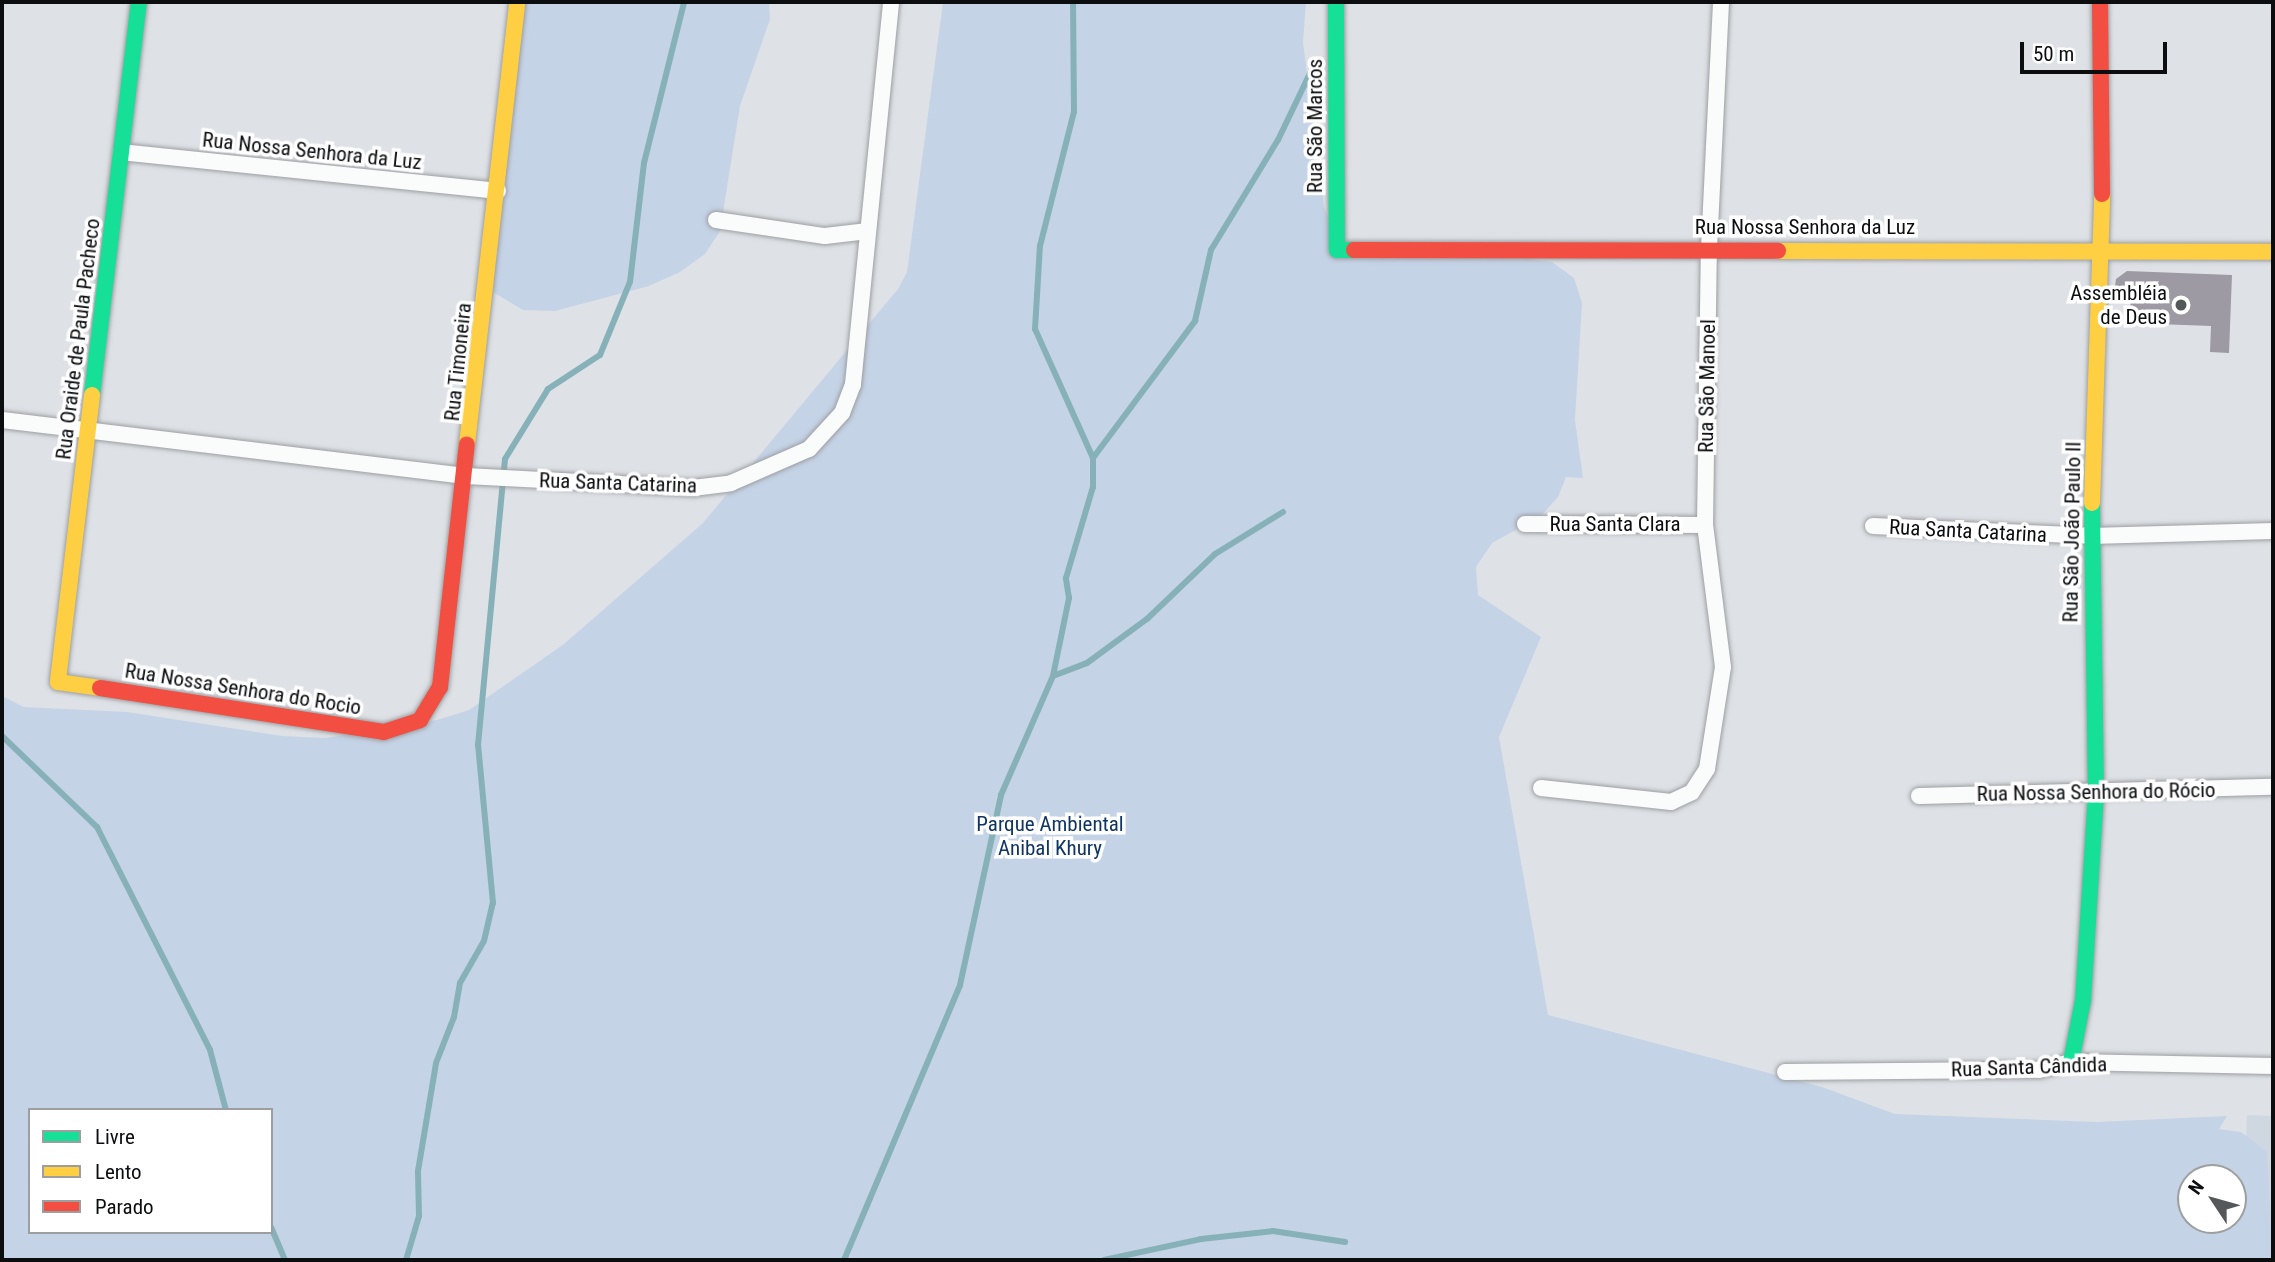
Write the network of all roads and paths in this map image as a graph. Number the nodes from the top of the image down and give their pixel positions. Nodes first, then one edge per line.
1 (139, 2) edge
2 (517, 2) edge
3 (891, 2) edge
4 (1336, 2) edge
5 (1721, 2) edge
6 (2100, 2) edge
7 (121, 152) junction
8 (498, 191) junction
9 (716, 220) dead end
10 (868, 231) junction
11 (1709, 248) junction
12 (2103, 249) junction
13 (1337, 250) joint
14 (2273, 252) edge
15 (2, 420) edge
16 (88, 430) junction
17 (466, 476) junction
18 (1525, 524) dead end
19 (1705, 524) junction
20 (1873, 526) dead end
21 (2273, 531) edge
22 (2090, 536) junction
23 (58, 682) joint
24 (420, 720) joint
25 (2273, 787) edge
26 (1541, 788) dead end
27 (2096, 794) junction
28 (1919, 796) dead end
29 (2071, 1062) junction
30 (2273, 1066) edge
31 (1785, 1073) dead end

1 - 7 street, Rua Oraide de Paula Pacheco
2 - 8 street, Rua Timoneira
3 - 10 street, Rua Santa Catarina
4 - 13 street, Rua São Marcos
5 - 11 street, Rua São Manoel
6 - 12 street, Rua São João Paulo II
7 - 8 street, Rua Nossa Senhora da Luz
7 - 16 street, Rua Oraide de Paula Pacheco
8 - 17 street, Rua Timoneira
9 - 10 street
10 - 17 street, Rua Santa Catarina
11 - 12 street, Rua Nossa Senhora da Luz
11 - 13 street, Rua Nossa Senhora da Luz
11 - 19 street, Rua São Manoel
12 - 14 street, Rua Nossa Senhora da Luz
12 - 22 street, Rua São João Paulo II
15 - 16 street, Rua Santa Catarina
16 - 17 street, Rua Santa Catarina
16 - 23 street, Rua Oraide de Paula Pacheco
17 - 24 street, Rua Timoneira
18 - 19 street, Rua Santa Clara
19 - 26 street, Rua São Manoel
20 - 22 street, Rua Santa Catarina
21 - 22 street, Rua Santa Catarina
22 - 27 street, Rua São João Paulo II
23 - 24 street, Rua Nossa Senhora do Rocio
25 - 27 street, Rua Nossa Senhora do Rócio
27 - 28 street, Rua Nossa Senhora do Rócio
27 - 29 street, Rua São João Paulo II
29 - 30 street, Rua Santa Cândida
29 - 31 street, Rua Santa Cândida

